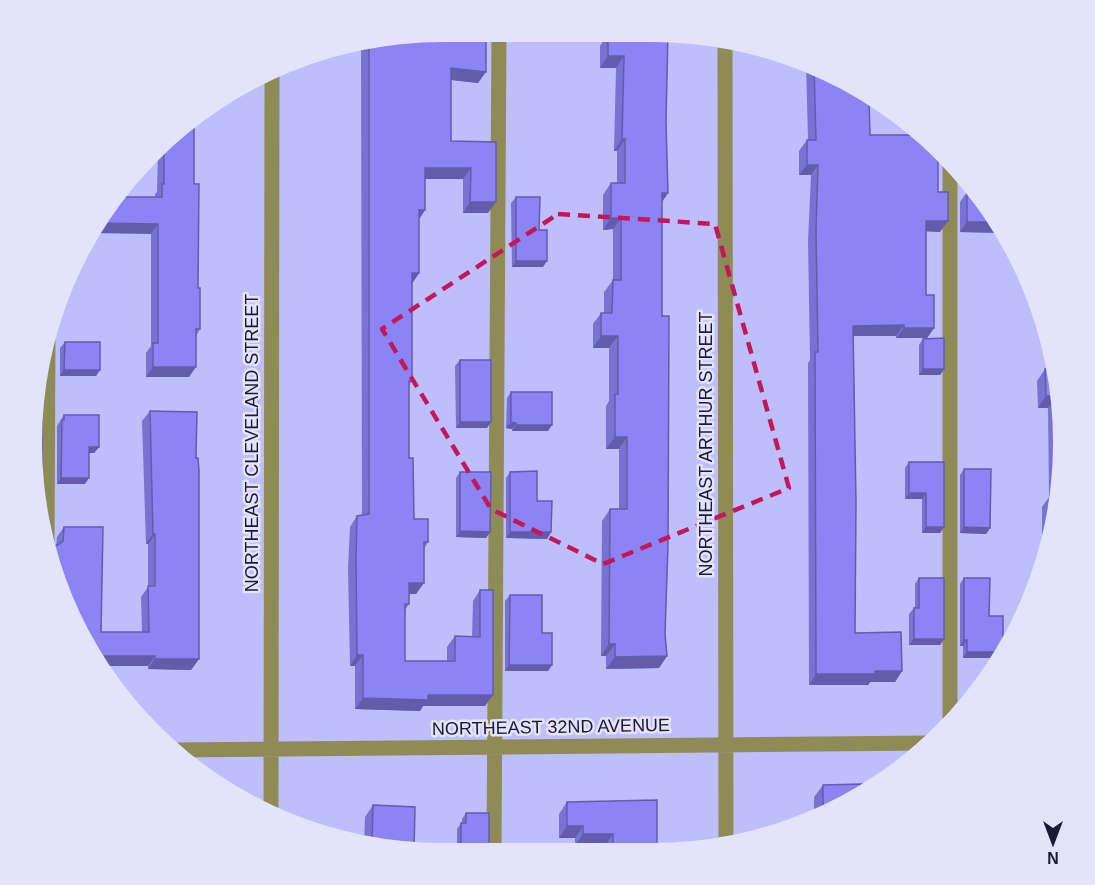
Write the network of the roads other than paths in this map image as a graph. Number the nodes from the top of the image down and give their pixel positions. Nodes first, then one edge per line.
1 (499, 42) edge
2 (725, 49) edge
3 (272, 80) edge
4 (950, 174) edge
5 (48, 374) edge
6 (48, 511) edge
7 (950, 711) edge
8 (918, 743) edge
9 (726, 745) junction
10 (494, 747) junction
11 (271, 749) junction
12 (186, 750) edge
13 (271, 805) edge
14 (726, 836) edge
15 (494, 843) edge

1 - 10 street
2 - 9 street, NORTHEAST ARTHUR STREET
3 - 11 street, NORTHEAST CLEVELAND STREET
4 - 7 street
5 - 6 street
8 - 9 street, NORTHEAST 32ND AVENUE
9 - 10 street, NORTHEAST 32ND AVENUE
9 - 14 street, NORTHEAST ARTHUR STREET
10 - 11 street, NORTHEAST 32ND AVENUE
10 - 15 street
11 - 12 street, NORTHEAST 32ND AVENUE
11 - 13 street, NORTHEAST CLEVELAND STREET

